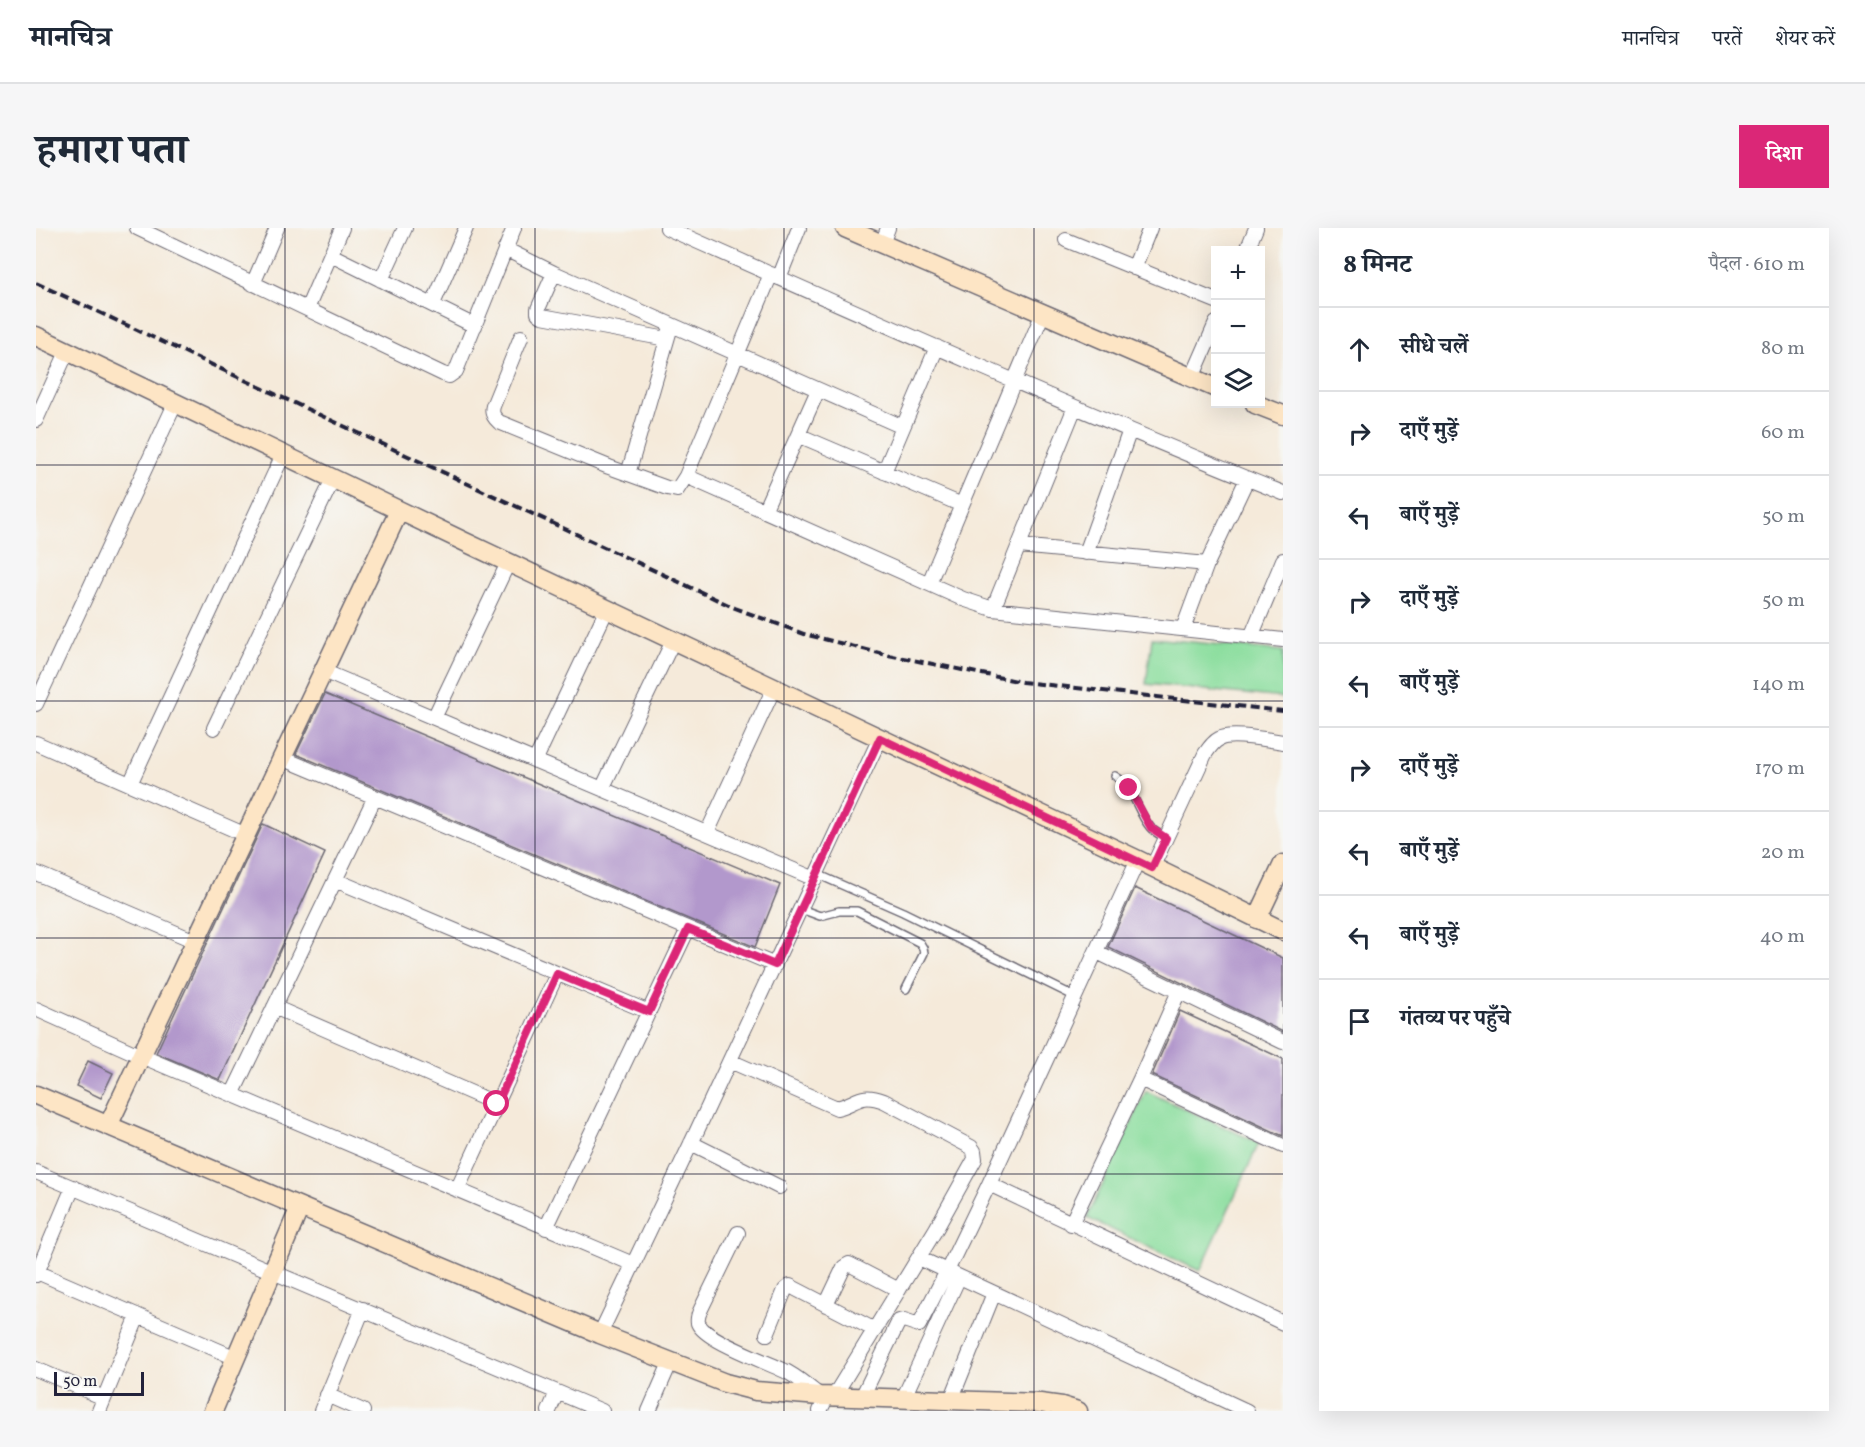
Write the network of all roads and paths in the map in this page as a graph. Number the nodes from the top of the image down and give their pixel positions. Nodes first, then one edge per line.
1 (137, 228) edge
2 (342, 228) edge
3 (405, 228) edge
4 (466, 228) edge
5 (514, 228) edge
6 (668, 228) edge
7 (799, 228) edge
8 (845, 228) edge
9 (1150, 228) edge
10 (1256, 228) edge
11 (273, 229) edge
12 (885, 236) edge
13 (1065, 240) dead end
14 (1248, 246) edge
15 (505, 249) junction
16 (331, 255) junction
17 (1134, 268) junction
18 (554, 273) junction
19 (775, 276) junction
20 (381, 280) junction
21 (252, 284) junction
22 (1213, 300) edge
23 (433, 304) junction
24 (307, 309) junction
25 (1043, 312) junction
26 (671, 325) junction
27 (475, 326) junction
28 (1211, 333) edge
29 (36, 336) edge
30 (521, 337) dead end
31 (667, 339) junction
32 (937, 347) junction
33 (67, 352) junction
34 (738, 354) junction
35 (1192, 378) junction
36 (1014, 381) junction
37 (1211, 386) edge
38 (818, 390) junction
39 (175, 404) junction
40 (1265, 406) edge
41 (1075, 407) junction
42 (1281, 409) edge
43 (36, 420) edge
44 (903, 427) junction
45 (1130, 430) junction
46 (798, 435) junction
47 (283, 455) junction
48 (884, 472) junction
49 (628, 474) junction
50 (686, 476) junction
51 (333, 479) junction
52 (1247, 479) junction
53 (1283, 493) edge
54 (962, 505) junction
55 (399, 511) junction
56 (764, 511) junction
57 (1019, 546) junction
58 (1086, 553) junction
59 (1283, 560) edge
60 (508, 563) junction
61 (1207, 564) junction
62 (929, 584) junction
63 (607, 609) junction
64 (993, 609) junction
65 (1183, 629) junction
66 (1251, 637) junction
67 (673, 640) junction
68 (1283, 640) edge
69 (323, 671) junction
70 (774, 688) junction
71 (36, 704) edge
72 (434, 718) junction
73 (214, 728) dead end
74 (880, 738) junction
75 (1283, 742) edge
76 (36, 743) edge
77 (282, 758) junction
78 (535, 761) junction
79 (1114, 776) dead end
80 (130, 784) junction
81 (602, 789) junction
82 (375, 797) junction
83 (706, 833) junction
84 (246, 835) junction
85 (1166, 838) junction
86 (1145, 864) junction
87 (1283, 864) edge
88 (36, 873) edge
89 (816, 876) junction
90 (335, 880) junction
91 (801, 909) junction
92 (1257, 919) junction
93 (688, 929) junction
94 (1283, 931) edge
95 (195, 941) junction
96 (1097, 952) junction
97 (775, 965) junction
98 (557, 974) junction
99 (906, 989) dead end
100 (1179, 991) junction
101 (1076, 996) junction
102 (274, 1007) junction
103 (39, 1010) edge
104 (649, 1012) junction
105 (36, 1026) edge
106 (1283, 1042) edge
107 (141, 1056) junction
108 (730, 1061) junction
109 (1140, 1079) junction
110 (36, 1095) edge
111 (232, 1095) junction
112 (497, 1104) junction
113 (108, 1126) junction
114 (691, 1143) junction
115 (1283, 1146) edge
116 (36, 1172) edge
117 (989, 1184) junction
118 (779, 1187) dead end
119 (73, 1188) junction
120 (458, 1190) junction
121 (300, 1207) junction
122 (1071, 1224) junction
123 (546, 1228) junction
124 (738, 1233) dead end
125 (919, 1258) junction
126 (633, 1264) junction
127 (273, 1271) junction
128 (37, 1274) edge
129 (953, 1274) junction
130 (899, 1290) junction
131 (994, 1293) junction
132 (826, 1305) junction
133 (363, 1309) junction
134 (138, 1316) junction
135 (1283, 1323) edge
136 (875, 1330) junction
137 (600, 1334) junction
138 (767, 1334) dead end
139 (236, 1358) junction
140 (670, 1363) junction
141 (36, 1369) edge
142 (557, 1392) junction
143 (327, 1395) junction
144 (862, 1397) junction
145 (104, 1398) junction
146 (903, 1399) junction
147 (825, 1400) edge
148 (951, 1400) junction
149 (1039, 1407) edge
150 (99, 1411) edge
151 (213, 1411) edge
152 (321, 1411) edge
153 (363, 1411) edge
154 (549, 1411) edge
155 (603, 1411) edge
156 (650, 1411) edge
157 (1078, 1411) edge
158 (1247, 1411) edge

1 - 21 street
2 - 16 street
3 - 20 street
4 - 23 street
5 - 15 street
6 - 19 street
7 - 19 street
8 - 12 street
9 - 17 street
10 - 14 street
11 - 21 street
12 - 25 street
13 - 17 street
15 - 18 street
15 - 27 street
16 - 20 street
16 - 24 street
17 - 22 street
18 - 26 street
18 - 31 street
19 - 32 street
19 - 34 street
20 - 23 street
21 - 24 street
23 - 27 street
24 - 27 street
25 - 35 street
25 - 36 street
26 - 31 street
26 - 34 street
28 - 35 street
29 - 33 street
30 - 49 street
31 - 49 street
32 - 36 street
32 - 44 street
33 - 39 street
33 - 43 street
34 - 38 street
34 - 50 street
35 - 37 street
36 - 41 street
36 - 54 street
38 - 44 street
38 - 46 street
39 - 47 street
39 - 71 street
40 - 42 street
41 - 45 street
41 - 57 street
44 - 48 street
45 - 52 street
45 - 58 street
46 - 48 street
46 - 56 street
47 - 51 street
47 - 80 street
48 - 54 street
49 - 50 street
50 - 56 street
51 - 55 street
51 - 73 street
52 - 53 street
52 - 61 street
54 - 62 street
55 - 60 street
55 - 69 street
56 - 62 street
57 - 58 street
57 - 64 street
58 - 61 street
59 - 66 street
60 - 63 street
60 - 72 street
61 - 65 street
62 - 64 street
63 - 67 street
63 - 78 street
64 - 65 street
65 - 66 street
66 - 68 street
67 - 70 street
67 - 81 street
69 - 72 street
69 - 77 street
70 - 74 street
70 - 83 street
72 - 78 street
74 - 86 street
74 - 89 street
75 - 85 street
76 - 80 street
77 - 82 street
77 - 84 street
78 - 81 street
79 - 85 lane
80 - 84 street
81 - 83 street
82 - 90 street
82 - 93 street
83 - 89 street
84 - 95 street
85 - 86 street
86 - 92 street
86 - 96 street
87 - 92 street
88 - 95 street
89 - 91 street
89 - 101 lane
90 - 98 street
90 - 102 street
91 - 97 street
91 - 99 lane
92 - 94 street
93 - 97 street
93 - 104 street
95 - 107 street
96 - 100 street
96 - 101 street
97 - 108 street
98 - 104 street
98 - 112 street
100 - 106 street
100 - 109 street
101 - 117 street
102 - 111 street
102 - 112 street
103 - 105 street
103 - 107 street
104 - 123 street
107 - 111 street
107 - 113 street
108 - 114 street
108 - 125 street
109 - 115 street
109 - 122 street
110 - 113 street
111 - 120 street
112 - 120 street
113 - 121 street
114 - 118 street
114 - 126 street
116 - 119 street
117 - 122 street
117 - 129 street
119 - 127 street
119 - 128 street
120 - 123 street
121 - 127 street
121 - 137 street
122 - 135 street
123 - 126 street
124 - 147 street
125 - 129 street
125 - 130 street
126 - 137 street
127 - 133 street
127 - 139 street
128 - 134 street
129 - 131 street
129 - 144 street
129 - 146 street
130 - 132 street
130 - 136 street
131 - 148 street
131 - 158 street
132 - 136 street
132 - 138 street
133 - 142 street
133 - 143 street
134 - 139 street
134 - 145 street
136 - 147 street
137 - 140 street
139 - 151 street
140 - 147 street
140 - 156 street
141 - 145 street
142 - 154 street
142 - 155 street
143 - 152 street
143 - 153 street
144 - 146 street
144 - 147 street
145 - 150 street
146 - 148 street
148 - 149 street
149 - 157 street

